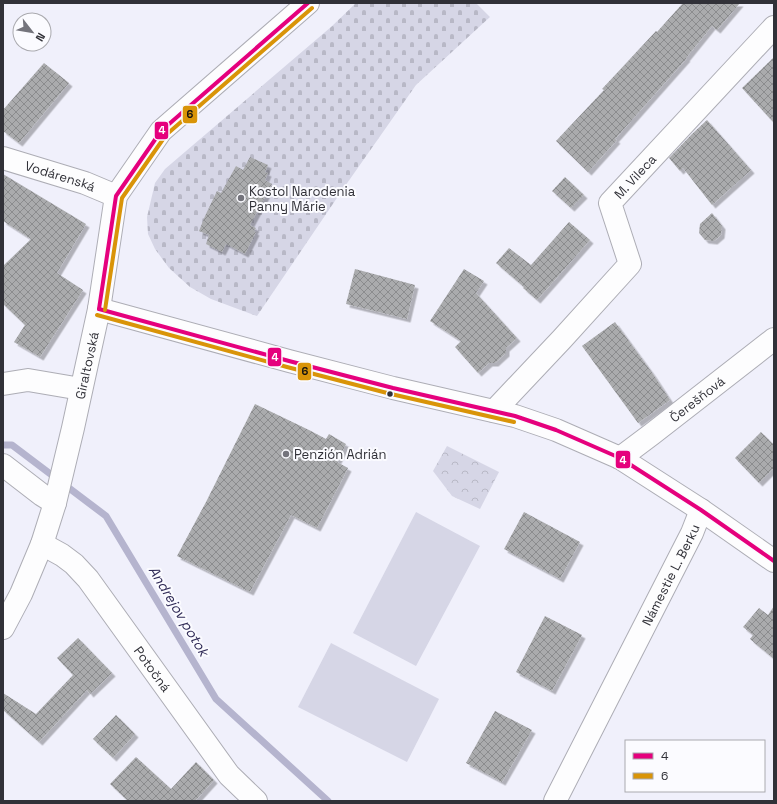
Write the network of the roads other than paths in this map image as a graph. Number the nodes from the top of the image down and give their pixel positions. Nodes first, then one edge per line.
1 (308, 3) edge
2 (774, 26) edge
3 (3, 158) edge
4 (116, 196) junction
5 (99, 309) junction
6 (774, 339) edge
7 (3, 384) edge
8 (81, 389) junction
9 (494, 411) junction
10 (620, 458) junction
11 (3, 465) edge
12 (55, 503) junction
13 (701, 510) junction
14 (42, 544) junction
15 (774, 562) edge
16 (3, 628) edge
17 (256, 801) edge
18 (555, 801) edge

1 - 4 street, Giraltovská
2 - 9 street, M. Vileca
3 - 4 street, Vodárenská
4 - 5 street, Giraltovská
5 - 8 street, Giraltovská
5 - 9 street, Námestie L. Berku
6 - 10 street, Čerešňová
7 - 8 street
8 - 12 street, Giraltovská
9 - 10 street, Námestie L. Berku
10 - 13 street, Námestie L. Berku
11 - 12 street
12 - 14 street, Giraltovská
13 - 15 street
13 - 18 street, Námestie L. Berku
14 - 16 street, Giraltovská
14 - 17 street, Potočná

